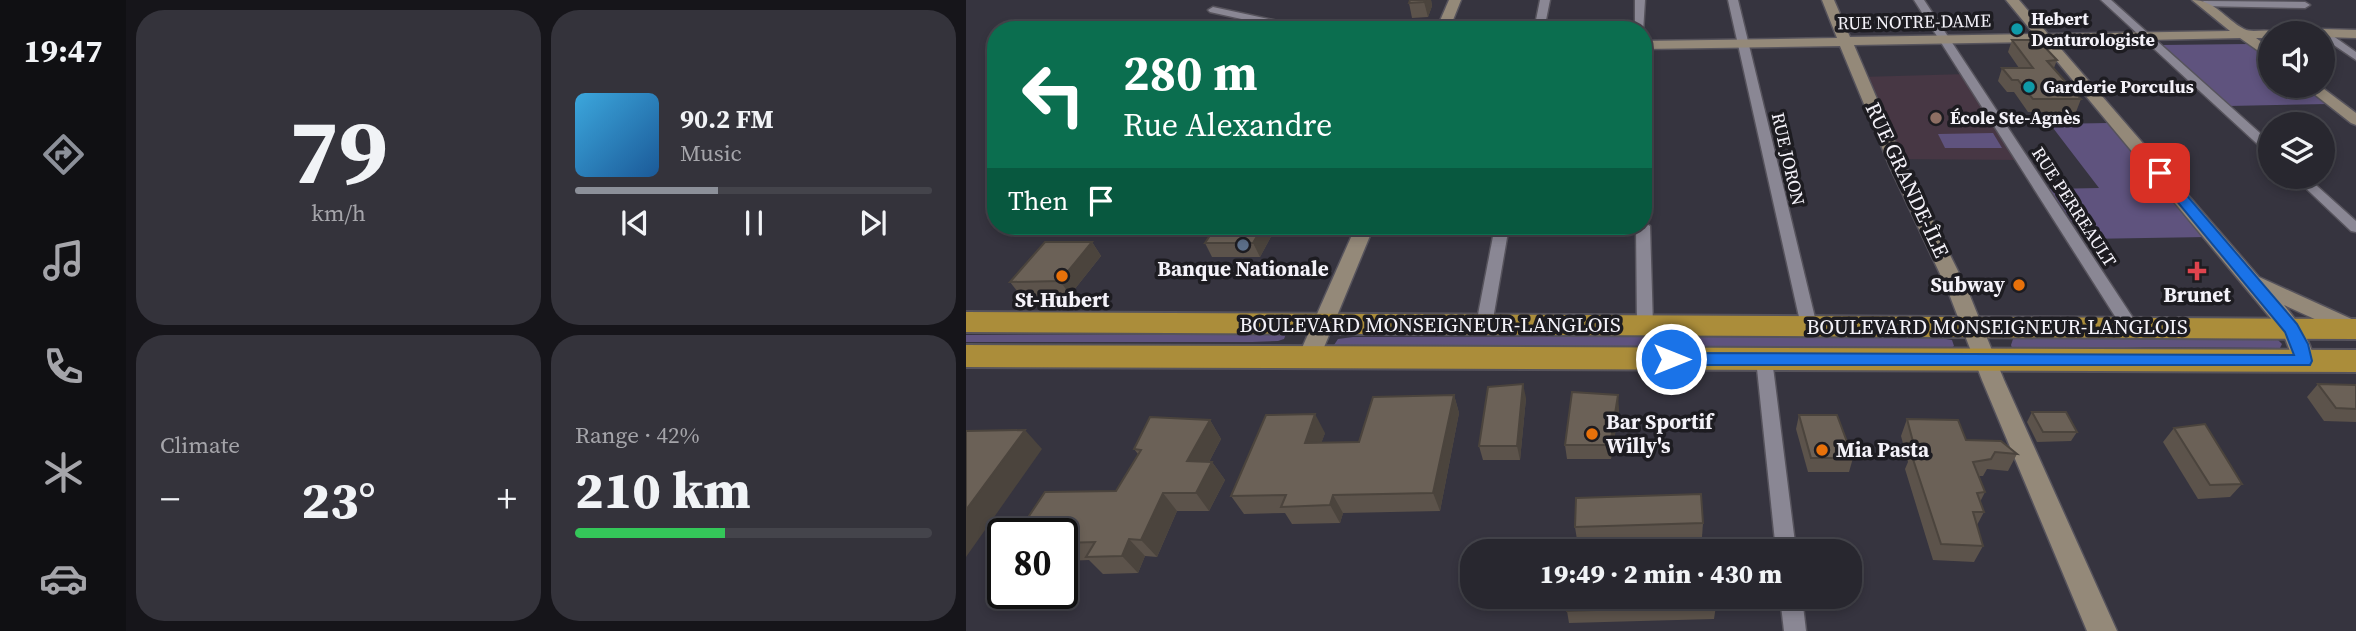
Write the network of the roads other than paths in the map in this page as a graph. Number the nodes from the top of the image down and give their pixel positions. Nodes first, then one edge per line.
1 (1234, 0) edge
2 (1455, 0) edge
3 (1545, 0) edge
4 (1640, 0) edge
5 (1733, 0) edge
6 (1828, 0) edge
7 (1919, 0) edge
8 (2012, 0) edge
9 (2106, 0) edge
10 (2201, 2) edge
11 (2305, 5) dead end
12 (1264, 21) edge
13 (1447, 21) edge
14 (1541, 21) edge
15 (1640, 21) edge
16 (2335, 33) edge
17 (2243, 34) junction
18 (2258, 34) edge
19 (2356, 34) edge
20 (2149, 37) junction
21 (2045, 39) junction
22 (1945, 40) junction
23 (1846, 42) junction
24 (2335, 42) edge
25 (1743, 44) junction
26 (1652, 45) edge
27 (2258, 46) edge
28 (2356, 57) edge
29 (2327, 98) edge
30 (2356, 120) edge
31 (2258, 138) edge
32 (2313, 189) edge
33 (2356, 228) edge
34 (1361, 235) edge
35 (1500, 235) edge
36 (1643, 235) edge
37 (2248, 276) junction
38 (966, 322) edge
39 (1324, 324) junction
40 (1484, 325) junction
41 (1645, 326) junction
42 (1809, 326) junction
43 (1973, 327) junction
44 (2132, 328) junction
45 (2292, 328) junction
46 (2354, 328) edge
47 (966, 356) edge
48 (1310, 357) junction
49 (1764, 359) junction
50 (1985, 360) junction
51 (2304, 361) junction
52 (2356, 361) edge
53 (1785, 539) edge
54 (1792, 609) edge
55 (1795, 631) edge
56 (2102, 631) edge

1 - 12 street
2 - 13 street
3 - 14 street
4 - 15 street
5 - 25 street, RUE JORON
6 - 23 street, RUE GRANDE-ÎLE
7 - 22 street, RUE PERREAULT
8 - 21 street
9 - 20 street
10 - 11 street
10 - 17 street
16 - 19 street
17 - 18 street, RUE NOTRE-DAME
17 - 20 street, RUE NOTRE-DAME
17 - 27 street
20 - 21 street, RUE NOTRE-DAME
20 - 31 street
21 - 22 street, RUE NOTRE-DAME
21 - 37 street
22 - 23 street, RUE NOTRE-DAME
22 - 44 street, RUE PERREAULT
23 - 25 street, RUE NOTRE-DAME
23 - 43 street, RUE GRANDE-ÎLE
24 - 28 street
25 - 26 street, RUE NOTRE-DAME
25 - 42 street, RUE JORON
29 - 30 street
32 - 33 street
34 - 39 street
35 - 40 street
36 - 41 street
37 - 45 street
37 - 46 street
38 - 39 highway, BOULEVARD MONSEIGNEUR-LANGLOIS
39 - 40 highway, BOULEVARD MONSEIGNEUR-LANGLOIS
39 - 48 street
40 - 41 highway, BOULEVARD MONSEIGNEUR-LANGLOIS
41 - 42 highway, BOULEVARD MONSEIGNEUR-LANGLOIS
42 - 43 highway, BOULEVARD MONSEIGNEUR-LANGLOIS
43 - 44 highway, BOULEVARD MONSEIGNEUR-LANGLOIS
43 - 50 street, RUE GRANDE-ÎLE
44 - 45 highway, BOULEVARD MONSEIGNEUR-LANGLOIS
45 - 46 highway, BOULEVARD MONSEIGNEUR-LANGLOIS
45 - 51 street
47 - 48 highway, BOULEVARD MONSEIGNEUR-LANGLOIS
48 - 49 highway, BOULEVARD MONSEIGNEUR-LANGLOIS
49 - 50 highway, BOULEVARD MONSEIGNEUR-LANGLOIS
49 - 53 street
50 - 51 highway, BOULEVARD MONSEIGNEUR-LANGLOIS
50 - 56 street, RUE GRANDE-ÎLE
51 - 52 highway, BOULEVARD MONSEIGNEUR-LANGLOIS
54 - 55 street

